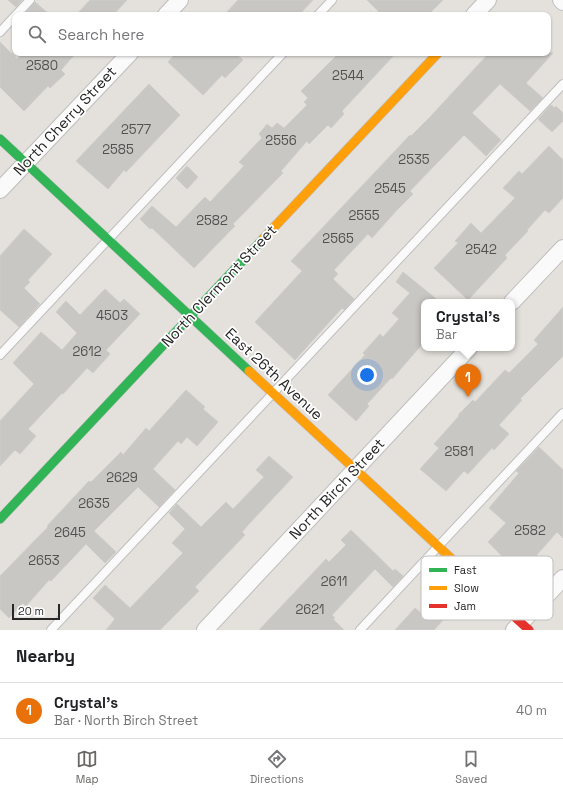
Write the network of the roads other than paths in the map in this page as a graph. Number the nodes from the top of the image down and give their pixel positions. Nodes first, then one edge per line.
1 (30, 0) edge
2 (180, 0) edge
3 (332, 0) edge
4 (488, 0) edge
5 (561, 0) edge
6 (563, 2) edge
7 (18, 12) edge
8 (169, 12) edge
9 (321, 12) edge
10 (477, 12) edge
11 (12, 18) edge
12 (0, 32) edge
13 (127, 56) edge
14 (280, 56) edge
15 (435, 56) edge
16 (563, 84) edge
17 (0, 139) edge
18 (26, 163) junction
19 (0, 190) edge
20 (108, 240) junction
21 (563, 248) edge
22 (515, 299) edge
23 (190, 316) junction
24 (466, 351) edge
25 (0, 355) edge
26 (273, 392) junction
27 (563, 413) edge
28 (356, 470) junction
29 (0, 519) edge
30 (438, 546) junction
31 (429, 556) edge
32 (448, 556) edge
33 (421, 564) edge
34 (563, 578) edge
35 (553, 590) edge
36 (513, 620) edge
37 (528, 620) edge
38 (521, 628) edge
39 (51, 630) edge
40 (205, 630) edge
41 (360, 630) edge

1 - 7 lane
2 - 8 street
3 - 9 lane
4 - 10 street
5 - 6 street
11 - 12 lane
13 - 18 street, North Cherry Street
14 - 20 lane
15 - 23 street, North Clermont Street
16 - 26 lane
17 - 18 street, East 26th Avenue
18 - 19 street, North Cherry Street
18 - 20 street, East 26th Avenue
20 - 23 street, East 26th Avenue
20 - 25 lane
21 - 22 street
23 - 26 street, East 26th Avenue
23 - 29 street, North Clermont Street
24 - 28 street, North Birch Street
26 - 28 street, East 26th Avenue
26 - 39 lane
27 - 30 lane
28 - 30 street, East 26th Avenue
28 - 40 street, North Birch Street
30 - 31 lane
30 - 32 street, East 26th Avenue
33 - 41 lane
34 - 35 street
36 - 38 street, East 26th Avenue
37 - 38 street

